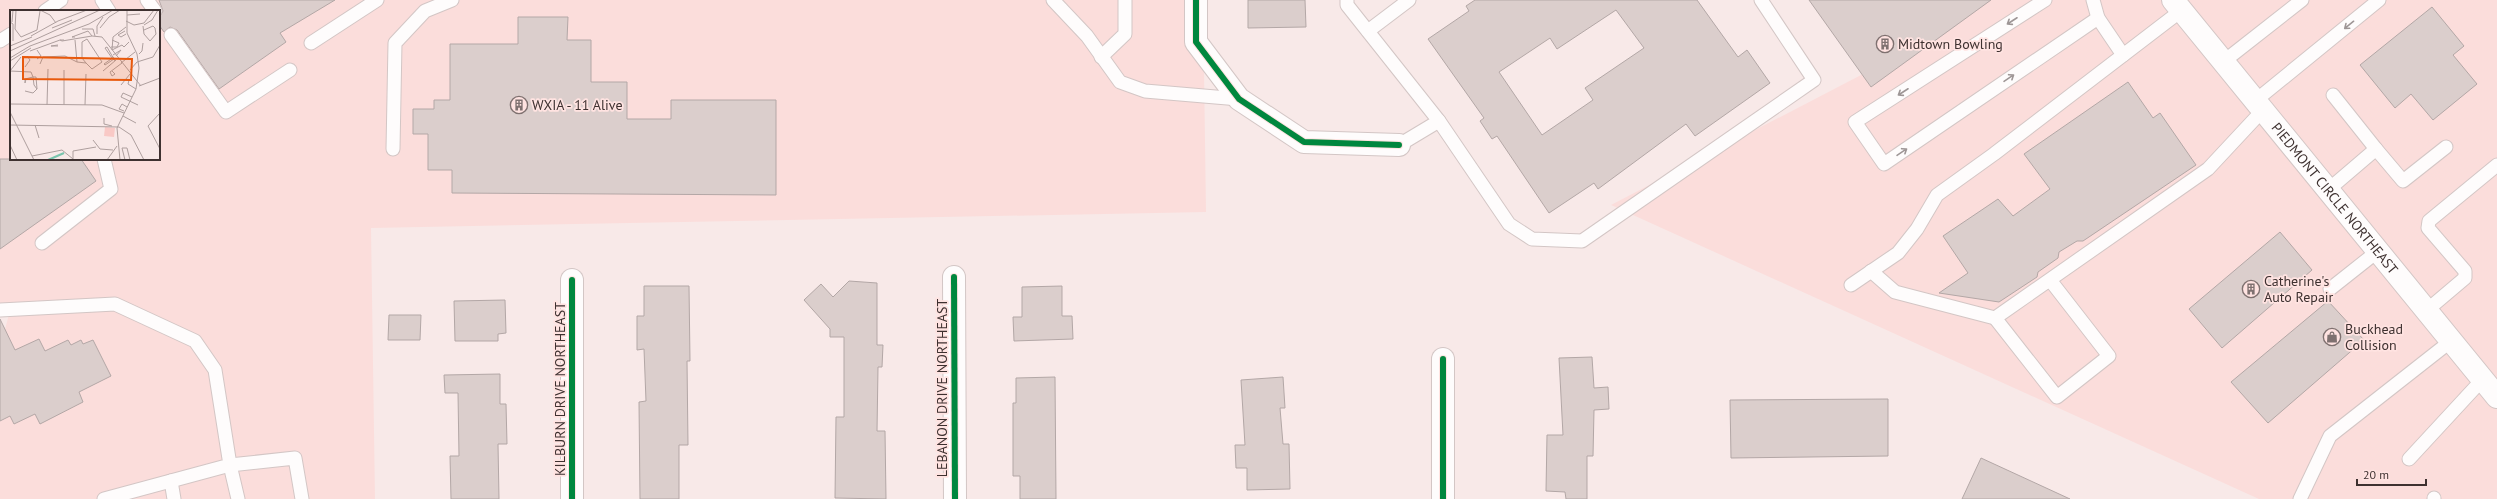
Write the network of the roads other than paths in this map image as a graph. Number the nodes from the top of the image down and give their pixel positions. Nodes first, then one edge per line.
1 (61, 0) edge
2 (102, 0) edge
3 (147, 0) edge
4 (377, 0) edge
5 (452, 0) edge
6 (1125, 0) edge
7 (1196, 0) edge
8 (1347, 0) edge
9 (1409, 0) edge
10 (1761, 0) edge
11 (2093, 0) edge
12 (2302, 0) edge
13 (2379, 0) edge
14 (2042, 1) edge
15 (1059, 3) edge
16 (2177, 5) edge
17 (46, 10) edge
18 (108, 10) edge
19 (154, 10) edge
20 (2098, 18) junction
21 (1368, 31) junction
22 (10, 35) edge
23 (171, 35) dead end
24 (0, 41) edge
25 (311, 43) dead end
26 (2123, 55) junction
27 (1101, 57) junction
28 (2223, 62) junction
29 (290, 70) dead end
30 (2333, 94) dead end
31 (1239, 99) junction
32 (2259, 105) junction
33 (1439, 121) junction
34 (1399, 144) joint
35 (2446, 146) dead end
36 (2376, 148) junction
37 (393, 149) dead end
38 (104, 160) edge
39 (2497, 165) edge
40 (2328, 190) junction
41 (42, 243) dead end
42 (2378, 251) junction
43 (1871, 271) junction
44 (954, 277) dead end
45 (572, 280) dead end
46 (2050, 280) junction
47 (1851, 285) dead end
48 (2330, 289) dead end
49 (0, 310) edge
50 (2426, 311) junction
51 (1995, 318) junction
52 (2451, 341) junction
53 (1443, 359) dead end
54 (2482, 380) junction
55 (2497, 397) edge
56 (2409, 459) dead end
57 (230, 465) junction
58 (171, 481) junction
59 (104, 499) edge
60 (174, 499) edge
61 (238, 499) edge
62 (302, 499) edge
63 (572, 499) edge
64 (955, 499) edge
65 (1443, 499) edge
66 (2300, 499) edge

1 - 17 lane
2 - 18 lane
3 - 19 lane
4 - 25 lane
5 - 37 lane
6 - 27 lane
7 - 31 street
8 - 21 lane
9 - 21 lane
10 - 33 lane
11 - 20 lane
12 - 28 lane
13 -> 32 lane
14 -> 20 lane
15 - 27 lane
16 - 26 lane
16 - 28 street, PIEDMONT CIRCLE NORTHEAST
20 - 26 lane
21 - 33 lane
22 - 24 lane
23 - 29 lane
26 - 43 lane
27 - 31 lane
28 - 32 street, PIEDMONT CIRCLE NORTHEAST
30 - 36 lane
31 - 34 street
32 - 40 street, PIEDMONT CIRCLE NORTHEAST
32 - 46 lane
33 - 34 lane
35 - 36 lane
36 - 40 lane
38 - 41 lane
39 - 50 lane
40 - 42 street, PIEDMONT CIRCLE NORTHEAST
42 - 48 lane
42 - 50 street, PIEDMONT CIRCLE NORTHEAST
43 - 47 lane
43 - 51 lane
44 - 64 street, LEBANON DRIVE NORTHEAST
45 - 63 street, KILBURN DRIVE NORTHEAST
46 - 51 lane
46 - 51 lane
49 - 57 lane
50 - 52 street, PIEDMONT CIRCLE NORTHEAST
52 - 54 street, PIEDMONT CIRCLE NORTHEAST
52 - 66 lane
53 - 65 street
54 - 55 street, PIEDMONT CIRCLE NORTHEAST
54 - 56 lane
57 - 58 lane
57 - 61 lane
57 - 62 lane
58 - 59 lane
58 - 60 lane

